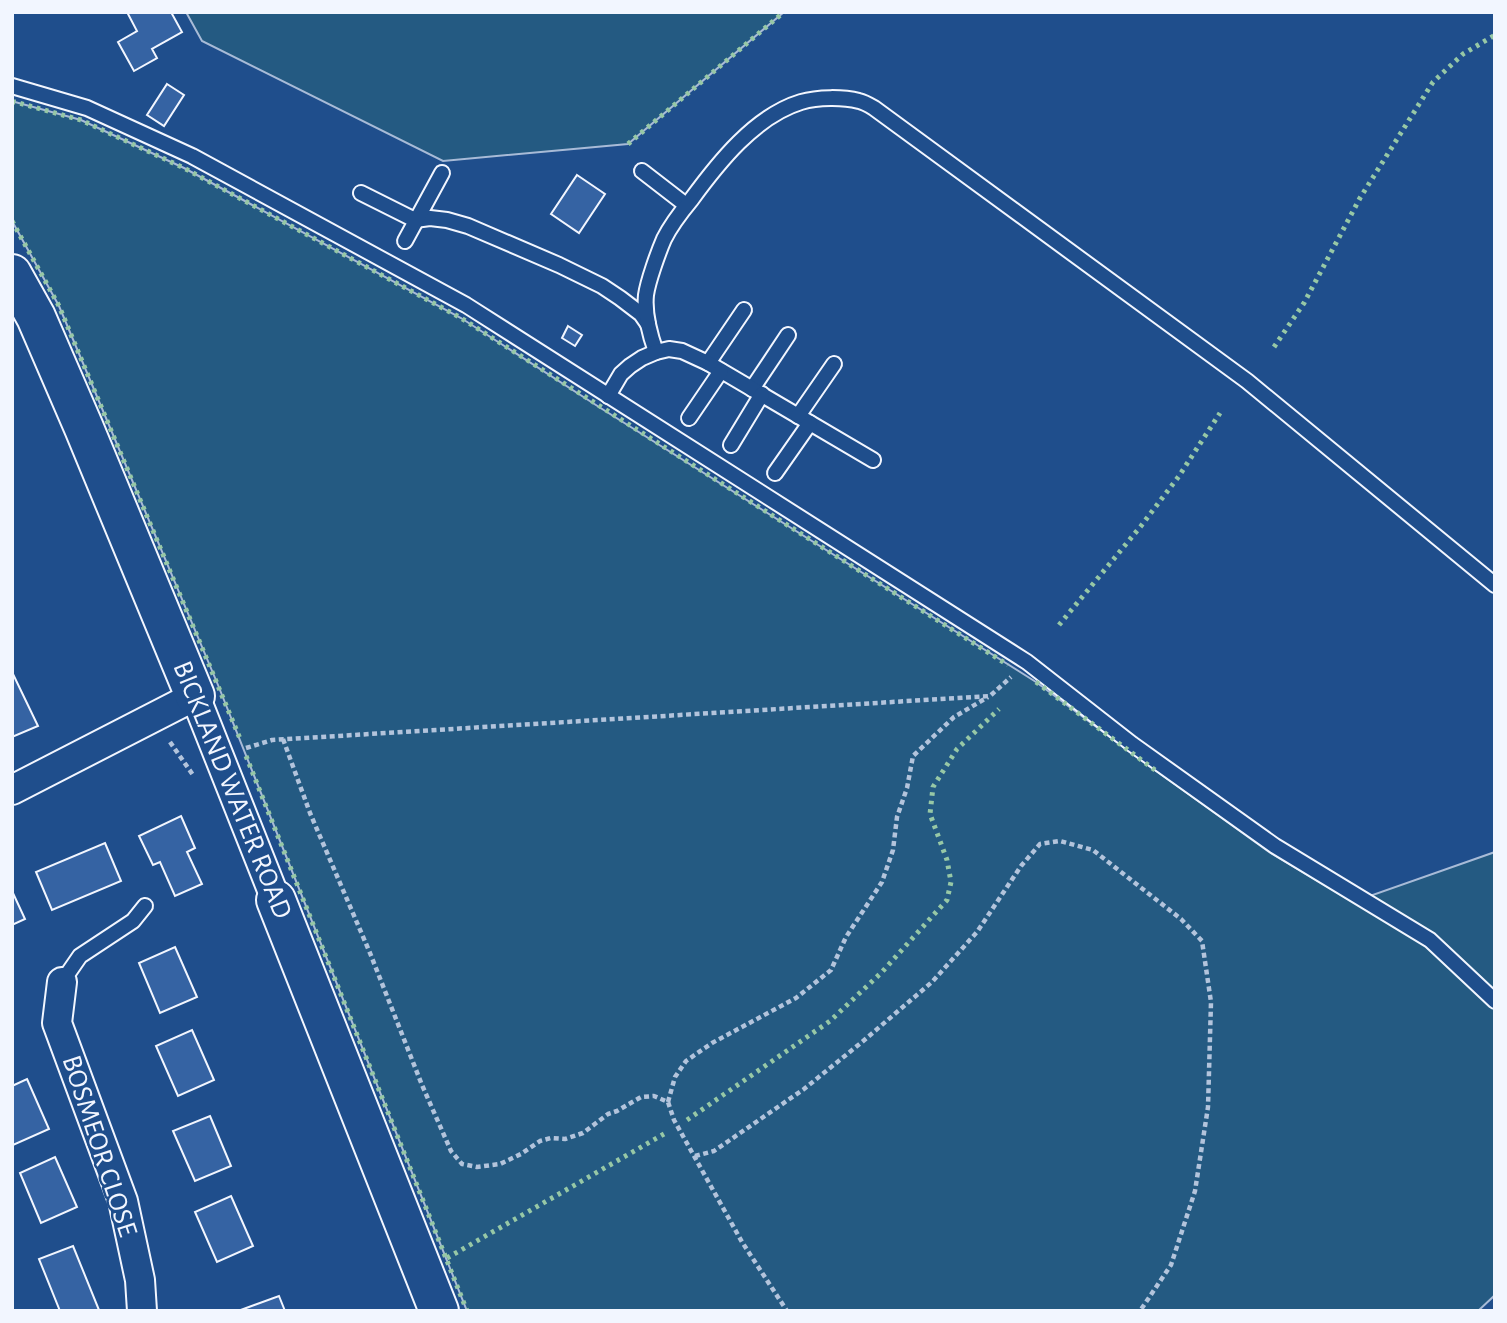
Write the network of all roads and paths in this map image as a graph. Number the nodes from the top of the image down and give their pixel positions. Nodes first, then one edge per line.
1 (12, 86) edge
2 (642, 172) dead end
3 (442, 173) dead end
4 (361, 193) dead end
5 (686, 205) junction
6 (415, 220) junction
7 (405, 241) dead end
8 (12, 274) edge
9 (744, 310) dead end
10 (648, 324) junction
11 (788, 335) dead end
12 (656, 352) junction
13 (708, 362) junction
14 (834, 364) dead end
15 (722, 371) junction
16 (757, 392) junction
17 (608, 396) junction
18 (690, 418) dead end
19 (804, 419) junction
20 (730, 445) dead end
21 (873, 460) dead end
22 (775, 473) dead end
23 (1495, 585) edge
24 (1027, 663) junction
25 (195, 696) junction
26 (990, 696) junction
27 (163, 739) dead end
28 (283, 739) junction
29 (218, 756) junction
30 (194, 776) dead end
31 (12, 790) edge
32 (276, 900) joint
33 (145, 906) dead end
34 (62, 982) joint
35 (1495, 1001) edge
36 (668, 1102) junction
37 (695, 1156) junction
38 (142, 1311) edge
39 (439, 1311) edge
40 (787, 1311) edge
41 (1140, 1311) edge

1 - 17 lane
2 - 5 lane
3 - 6 lane
4 - 6 lane
5 - 10 lane
5 - 23 lane
6 - 7 lane
6 - 10 lane
8 - 25 street, BICKLAND WATER ROAD
9 - 13 lane
10 - 12 lane
11 - 16 lane
12 - 13 lane
12 - 17 lane
13 - 15 lane
14 - 19 lane
15 - 16 lane
15 - 18 lane
16 - 19 lane
16 - 20 lane
17 - 24 lane
19 - 21 lane
19 - 22 lane
24 - 26 path
24 - 35 lane
25 - 29 street, BICKLAND WATER ROAD
25 - 31 street
26 - 28 path
26 - 36 path
27 - 30 path
28 - 29 path
28 - 36 path
29 - 32 street, BICKLAND WATER ROAD
32 - 39 street, BICKLAND WATER ROAD
33 - 34 lane
34 - 38 street, BOSMEOR CLOSE
36 - 37 path
37 - 40 path
37 - 41 path

